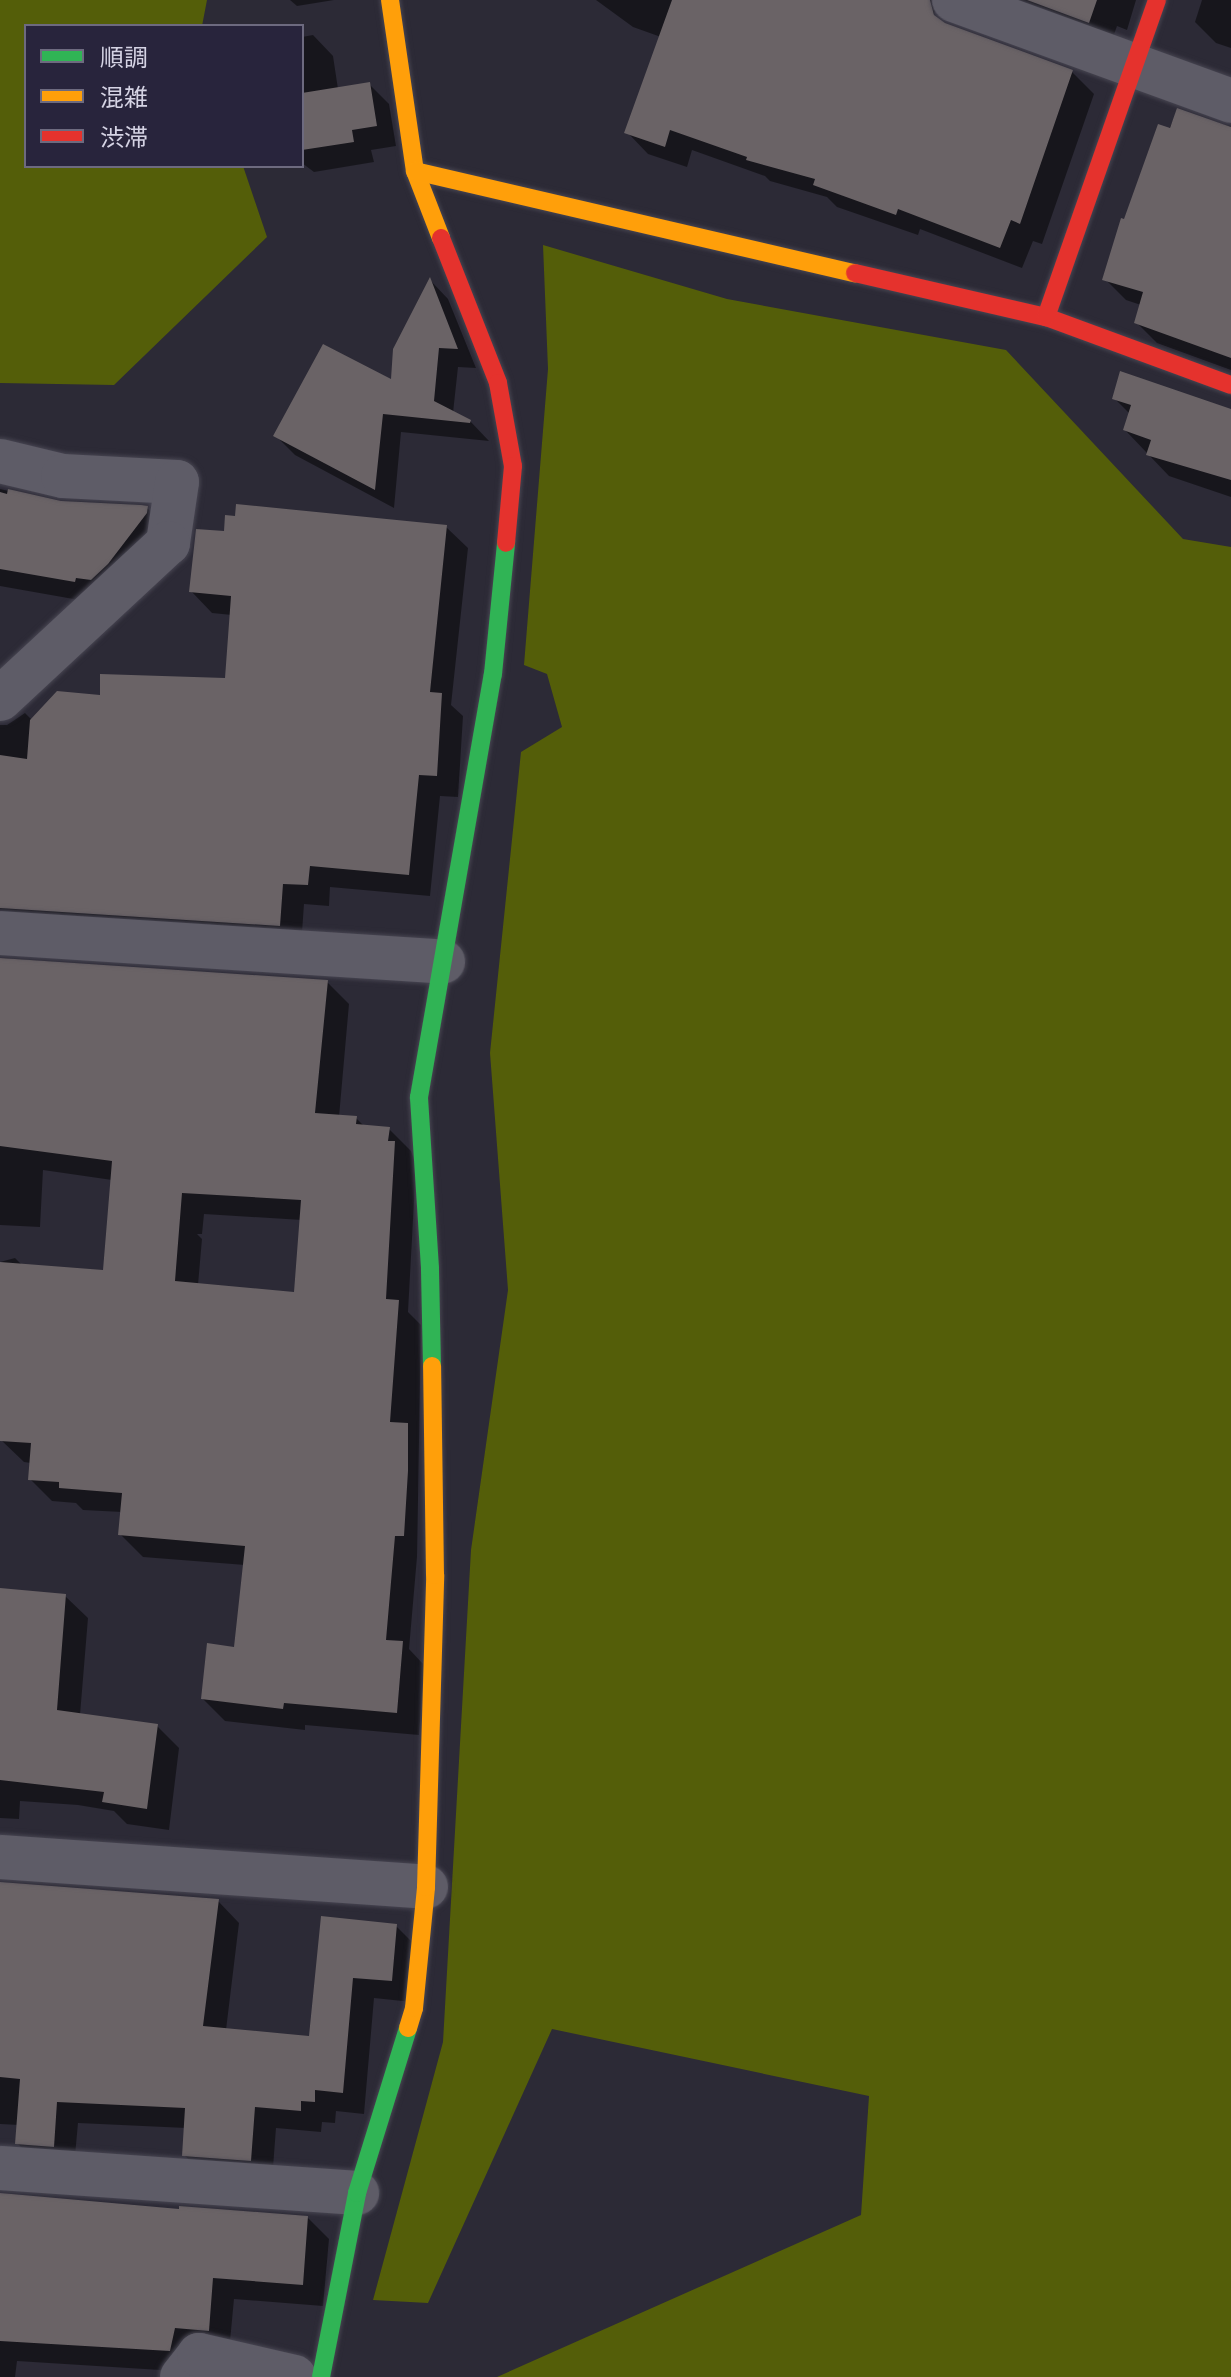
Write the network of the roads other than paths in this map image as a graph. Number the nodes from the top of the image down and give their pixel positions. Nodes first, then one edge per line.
1 (390, 0) edge
2 (954, 0) edge
3 (1157, 0) edge
4 (1133, 66) junction
5 (1231, 101) edge
6 (415, 171) junction
7 (1046, 317) junction
8 (1231, 385) edge
9 (0, 461) edge
10 (0, 699) edge
11 (0, 933) edge
12 (443, 962) junction
13 (0, 1857) edge
14 (426, 1887) junction
15 (0, 2168) edge
16 (357, 2193) junction
17 (182, 2377) edge
18 (294, 2377) edge
19 (321, 2377) edge

1 - 6 street
2 - 4 street
3 - 4 street
4 - 5 street
4 - 7 street
6 - 7 street
6 - 12 street
7 - 8 street
9 - 10 street
11 - 12 street
12 - 14 street
13 - 14 street
14 - 16 street
15 - 16 street
16 - 19 street
17 - 18 street

